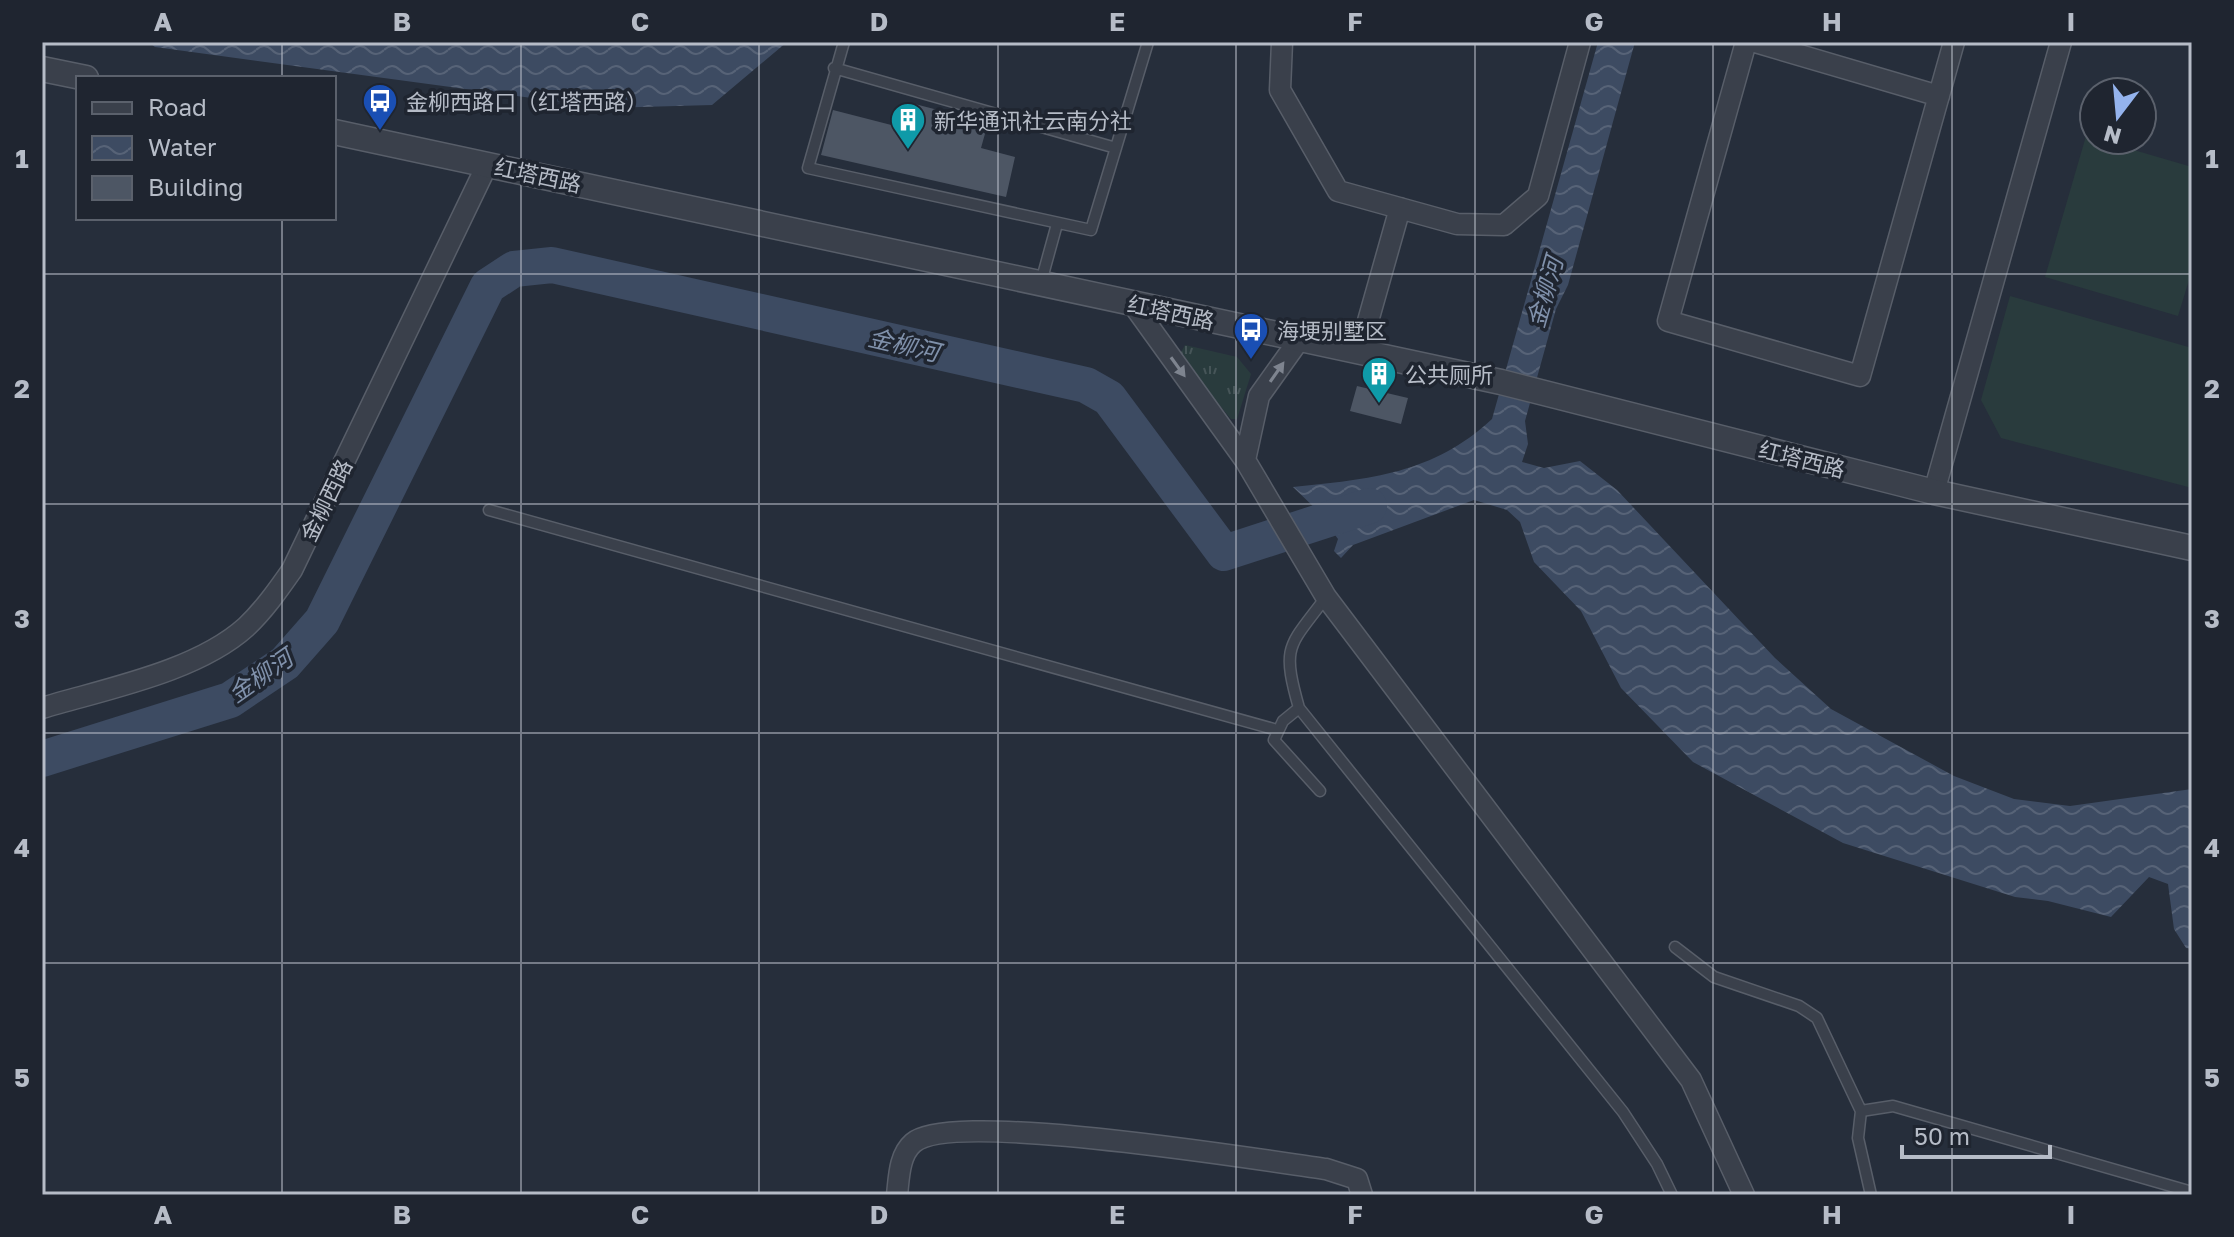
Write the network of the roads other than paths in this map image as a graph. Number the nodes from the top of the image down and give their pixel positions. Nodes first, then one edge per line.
1 (844, 42) edge
2 (1148, 42) edge
3 (1282, 42) edge
4 (1580, 42) edge
5 (1746, 42) edge
6 (1755, 42) edge
7 (1954, 42) edge
8 (2061, 42) edge
9 (834, 68) junction
10 (42, 69) edge
11 (76, 76) edge
12 (1939, 96) junction
13 (336, 132) edge
14 (1116, 148) junction
15 (487, 165) junction
16 (1400, 208) junction
17 (1057, 224) junction
18 (1041, 284) junction
19 (1132, 303) junction
20 (1299, 340) junction
21 (1359, 353) junction
22 (1245, 460) junction
23 (1934, 492) junction
24 (489, 510) dead end
25 (2192, 548) edge
26 (1326, 597) junction
27 (42, 708) edge
28 (1299, 708) junction
29 (1277, 730) junction
30 (1320, 791) dead end
31 (1675, 947) dead end
32 (1861, 1111) junction
33 (2192, 1192) edge
34 (897, 1195) edge
35 (1362, 1195) edge
36 (1672, 1195) edge
37 (1744, 1195) edge
38 (1871, 1195) edge

1 - 9 lane
2 - 14 lane
3 - 16 street
4 - 16 street
5 - 12 street
6 - 12 street
7 - 12 street
8 - 23 street
9 - 14 lane
9 - 17 lane
10 - 11 street
13 - 15 street, 红塔西路
14 - 17 lane
15 - 18 street, 红塔西路
15 - 27 street, 金柳西路
16 - 21 street
17 - 18 lane
18 - 19 street, 红塔西路
19 - 20 street, 红塔西路
19 -> 22 street
20 - 21 street, 红塔西路
22 -> 20 street
21 - 23 street, 红塔西路
22 - 26 street
23 - 25 street, 红塔西路
24 - 29 lane
26 - 28 lane
26 - 37 street
28 - 29 lane
28 - 36 lane
29 - 30 lane
31 - 32 lane
32 - 33 lane
32 - 38 lane
34 - 35 street

